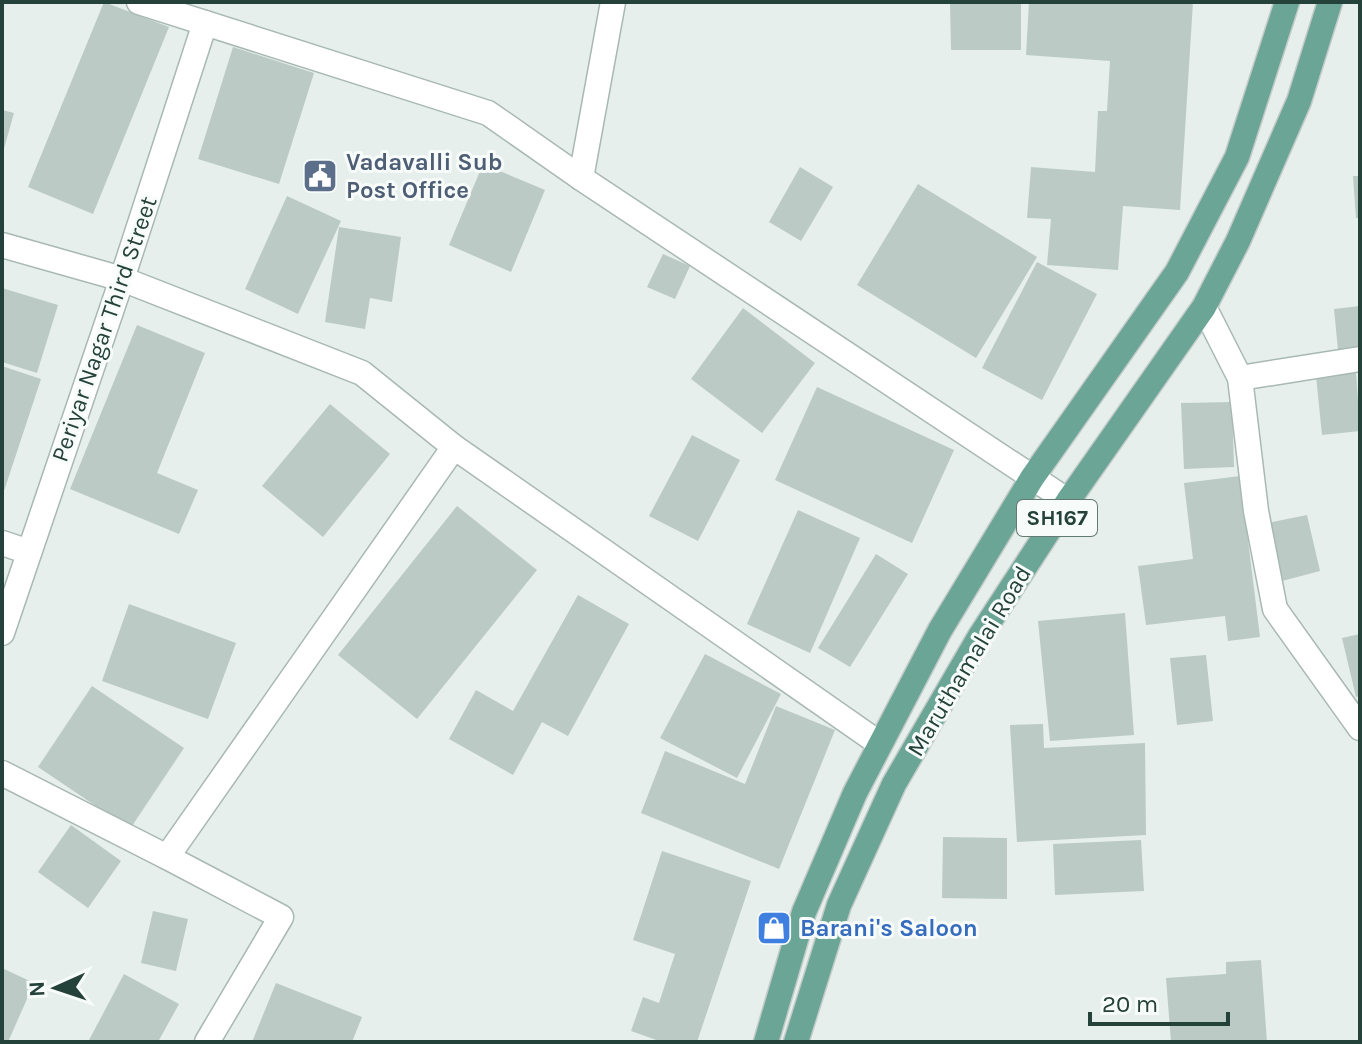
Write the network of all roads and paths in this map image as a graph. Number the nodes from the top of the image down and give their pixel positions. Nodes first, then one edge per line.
1 (139, 2) edge
2 (613, 2) edge
3 (1287, 2) edge
4 (1330, 2) edge
5 (205, 23) junction
6 (581, 178) junction
7 (2, 245) edge
8 (122, 279) junction
9 (1204, 307) junction
10 (1360, 359) edge
11 (1240, 378) junction
12 (454, 447) junction
13 (1032, 478) junction
14 (1068, 501) junction
15 (2, 543) edge
16 (29, 552) junction
17 (2, 633) edge
18 (1360, 728) edge
19 (880, 744) junction
20 (2, 773) edge
21 (167, 857) junction
22 (207, 1042) edge
23 (766, 1042) edge
24 (796, 1042) edge

1 - 5 street
2 - 6 street
3 - 13 main road, Maruthamalai Road / SH167
4 - 9 main road, Maruthamalai Road / SH167
5 - 6 street
5 - 8 street, Periyar Nagar Third Street
6 - 13 street
7 - 8 street
8 - 12 street
8 - 16 street, Periyar Nagar Third Street
9 - 11 street
9 - 14 main road, Maruthamalai Road / SH167
10 - 11 street
11 - 18 street
12 - 19 street
12 - 21 street
13 - 14 street
13 - 19 main road, Maruthamalai Road / SH167
14 - 24 main road, Maruthamalai Road / SH167
15 - 16 street
16 - 17 street, Periyar Nagar Third Street
19 - 23 main road, Maruthamalai Road / SH167
20 - 21 street
21 - 22 street

